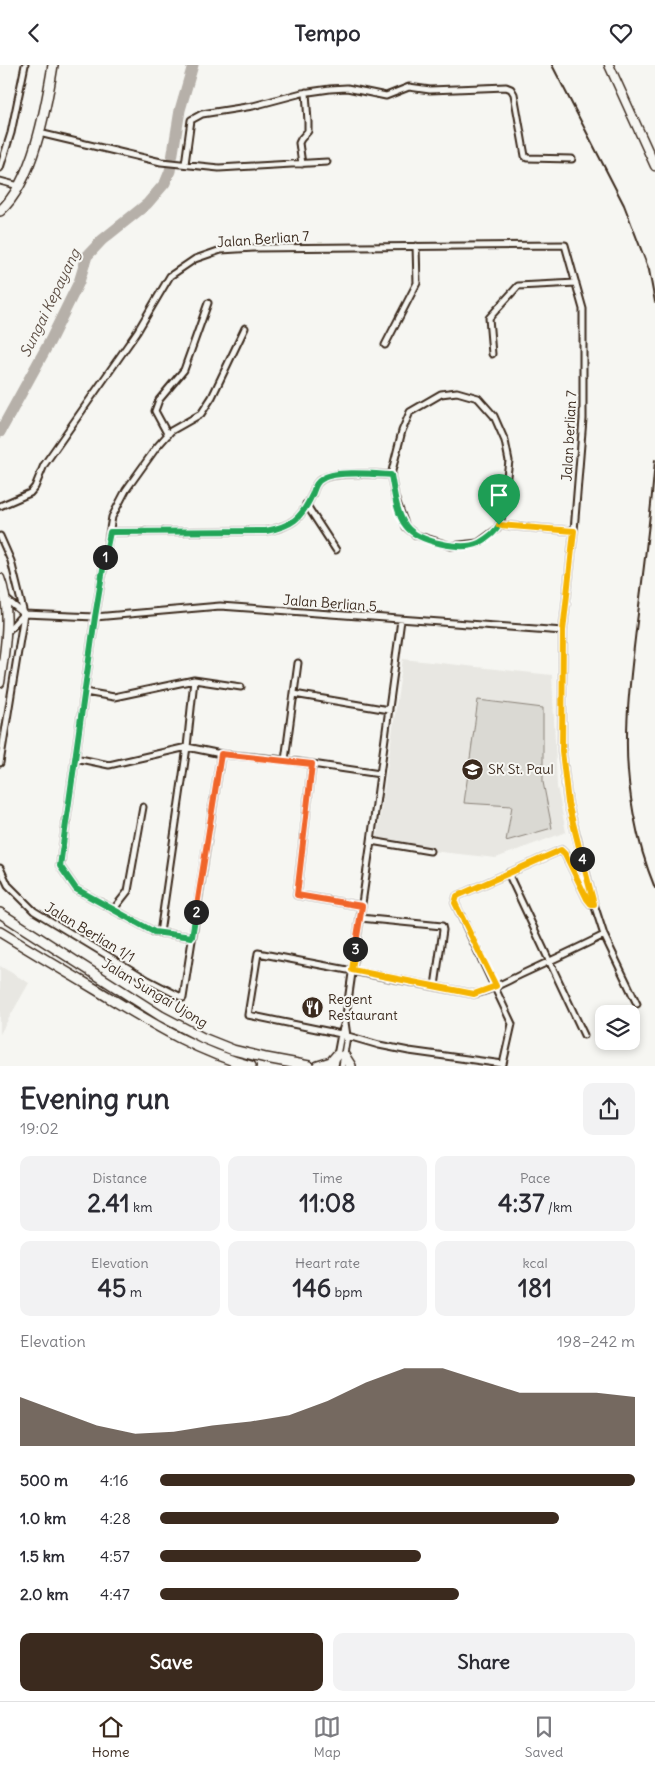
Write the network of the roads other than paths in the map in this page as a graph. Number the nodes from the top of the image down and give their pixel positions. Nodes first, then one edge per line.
1 (25, 65) edge
2 (53, 65) edge
3 (609, 65) edge
4 (306, 92) junction
5 (39, 133) junction
6 (572, 159) dead end
7 (327, 162) dead end
8 (183, 163) junction
9 (302, 164) junction
10 (655, 166) edge
11 (0, 168) edge
12 (0, 181) edge
13 (19, 186) junction
14 (0, 211) edge
15 (416, 245) junction
16 (565, 245) joint
17 (576, 283) junction
18 (208, 303) dead end
19 (245, 328) dead end
20 (385, 345) dead end
21 (492, 354) dead end
22 (168, 435) junction
23 (391, 475) junction
24 (306, 504) junction
25 (0, 507) edge
26 (499, 525) junction
27 (574, 531) junction
28 (110, 532) junction
29 (0, 535) edge
30 (336, 549) dead end
31 (0, 578) edge
32 (6, 598) junction
33 (24, 614) junction
34 (95, 617) junction
35 (401, 620) junction
36 (563, 631) junction
37 (6, 633) junction
38 (298, 663) dead end
39 (194, 680) junction
40 (0, 683) edge
41 (241, 687) dead end
42 (85, 692) junction
43 (294, 694) junction
44 (388, 710) junction
45 (187, 747) junction
46 (221, 754) junction
47 (75, 758) junction
48 (286, 760) junction
49 (0, 763) edge
50 (312, 764) junction
51 (380, 774) junction
52 (143, 807) dead end
53 (371, 841) junction
54 (430, 851) dead end
55 (0, 869) edge
56 (508, 873) junction
57 (594, 904) junction
58 (362, 906) junction
59 (113, 910) junction
60 (0, 913) edge
61 (360, 918) junction
62 (0, 932) edge
63 (160, 933) junction
64 (604, 935) junction
65 (192, 937) junction
66 (549, 961) junction
67 (352, 970) junction
68 (435, 986) junction
69 (496, 986) junction
70 (637, 1004) dead end
71 (344, 1022) junction
72 (341, 1034) junction
73 (584, 1035) dead end
74 (347, 1036) junction
75 (340, 1055) junction
76 (251, 1066) edge
77 (309, 1066) edge
78 (318, 1066) edge
79 (335, 1066) edge
80 (342, 1066) edge
81 (351, 1066) edge

1 - 11 street
2 - 5 main road
3 - 10 main road
4 - 6 street
4 - 8 street
4 - 9 street
5 - 8 street
5 - 13 main road
7 - 9 street
8 - 9 street
12 - 13 street
13 - 14 main road
15 - 16 street, Jalan Berlian 7
15 - 20 street
15 - 25 street, Jalan Berlian 7
16 - 17 street, Jalan berlian 7
17 - 21 street
17 - 27 street, Jalan berlian 7
18 - 22 street
19 - 22 street
22 - 28 street
23 - 24 street
23 - 26 street
23 - 26 street
24 - 28 street
24 - 30 street
26 - 27 street
27 - 36 street, Jalan berlian 7
28 - 34 street
29 - 33 street
31 - 32 main road
32 - 33 street
32 - 37 main road
33 - 34 street, Jalan Berlian 5
33 - 37 street
33 - 49 street
34 - 35 street, Jalan Berlian 5
34 - 42 street
35 - 36 street, Jalan Berlian 5
35 - 44 street
36 - 57 street
37 - 40 main road
38 - 43 street
39 - 41 street
39 - 42 street
39 - 45 street
42 - 47 street
43 - 44 street
43 - 48 street
44 - 51 street
45 - 46 street
45 - 47 street
45 - 63 street
46 - 48 street
46 - 65 street
47 - 59 street
48 - 50 street
50 - 51 street
50 - 58 street
51 - 53 street
52 - 59 street
53 - 54 street
53 - 58 street
55 - 65 street, Jalan Berlian 1/1
56 - 57 street
56 - 66 street
56 - 69 street
57 - 64 street
58 - 61 street
59 - 63 street
60 - 77 main road, Jalan Sungai Ujong
61 - 67 street
61 - 68 street
62 - 76 main road, Jalan Sungai Ujong
63 - 65 street
64 - 66 street
64 - 70 street
66 - 69 street
66 - 73 street
67 - 68 street
67 - 71 street
67 - 72 street
68 - 69 street
69 - 74 street
71 - 72 street
71 - 74 street
72 - 74 street
72 - 75 street
74 - 75 street
75 - 78 main road
75 - 79 street
75 - 80 street
75 - 81 main road

